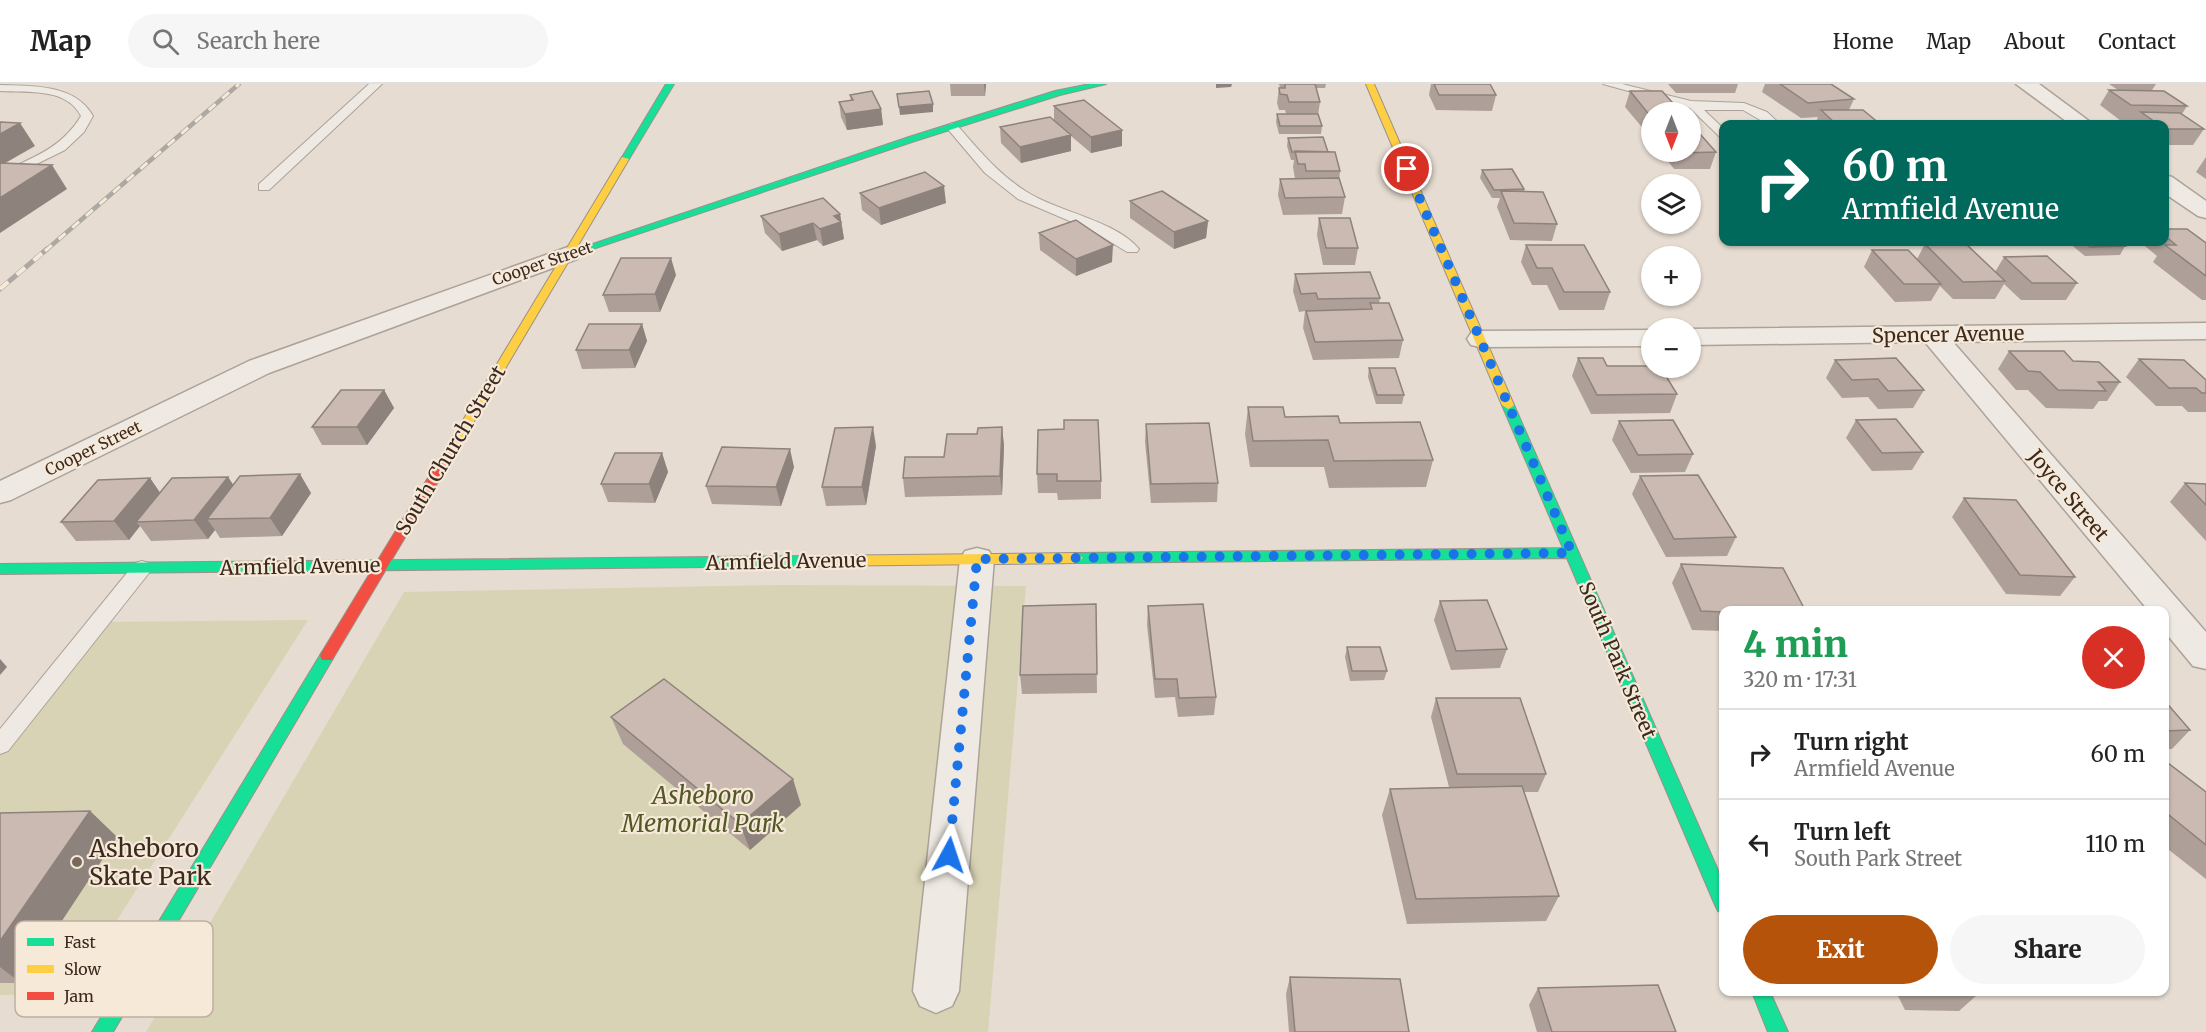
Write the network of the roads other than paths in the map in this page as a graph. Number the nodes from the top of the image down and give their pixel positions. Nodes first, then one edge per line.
1 (376, 84) edge
2 (670, 84) edge
3 (1102, 84) edge
4 (1370, 84) edge
5 (1609, 84) edge
6 (2026, 84) edge
7 (0, 88) edge
8 (1681, 102) edge
9 (1701, 105) edge
10 (1701, 113) edge
11 (1770, 120) edge
12 (2077, 120) edge
13 (952, 127) junction
14 (1719, 132) edge
15 (0, 178) edge
16 (2169, 186) edge
17 (264, 187) dead end
18 (2206, 212) edge
19 (1132, 249) dead end
20 (568, 254) junction
21 (2206, 331) edge
22 (1932, 334) junction
23 (1701, 337) edge
24 (1641, 338) edge
25 (1480, 339) junction
26 (0, 493) edge
27 (1572, 553) junction
28 (977, 559) junction
29 (381, 565) junction
30 (142, 568) junction
31 (0, 569) edge
32 (2163, 606) edge
33 (2169, 613) edge
34 (2206, 656) edge
35 (0, 745) edge
36 (1719, 893) edge
37 (168, 921) edge
38 (936, 991) dead end
39 (1763, 996) edge
40 (111, 1017) edge
41 (102, 1032) edge
42 (1778, 1032) edge

1 - 17 lane
2 - 20 street, South Church Street
3 - 13 street, Cooper Street
4 - 25 street, South Park Street
5 - 8 lane
6 - 12 street
7 - 15 lane
9 - 11 lane
10 - 14 lane
13 - 19 lane
13 - 20 street, Cooper Street
16 - 18 street
20 - 26 street, Cooper Street
20 - 29 street, South Church Street
21 - 22 street, Spencer Avenue
22 - 23 street, Spencer Avenue
22 - 32 street, Joyce Street
24 - 25 street
25 - 27 street, South Park Street
27 - 28 street, Armfield Avenue
27 - 36 street, South Park Street
28 - 29 street, Armfield Avenue
28 - 38 street
29 - 30 street, Armfield Avenue
29 - 37 street, South Church Street
30 - 31 street, Armfield Avenue
30 - 35 lane
33 - 34 street, Joyce Street
39 - 42 street
40 - 41 street, South Church Street

